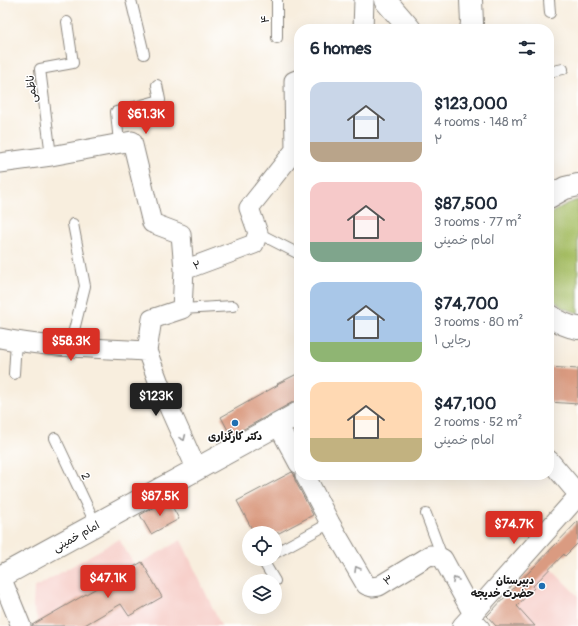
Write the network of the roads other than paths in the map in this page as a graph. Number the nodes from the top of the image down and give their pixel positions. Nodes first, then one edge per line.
1 (131, 0) edge
2 (277, 0) edge
3 (364, 0) edge
4 (385, 0) edge
5 (471, 0) edge
6 (549, 0) edge
7 (550, 13) dead end
8 (68, 22) dead end
9 (363, 24) edge
10 (406, 24) edge
11 (472, 24) edge
12 (277, 38) dead end
13 (144, 54) dead end
14 (562, 69) dead end
15 (554, 71) edge
16 (157, 85) dead end
17 (119, 143) junction
18 (294, 153) edge
19 (51, 156) junction
20 (0, 163) edge
21 (578, 185) edge
22 (554, 194) edge
23 (73, 224) dead end
24 (258, 233) junction
25 (294, 251) edge
26 (184, 270) junction
27 (233, 306) dead end
28 (182, 309) junction
29 (554, 318) edge
30 (578, 328) edge
31 (8, 339) edge
32 (70, 346) junction
33 (147, 351) junction
34 (14, 374) dead end
35 (294, 416) edge
36 (278, 425) junction
37 (55, 438) dead end
38 (294, 455) edge
39 (554, 466) edge
40 (197, 470) junction
41 (308, 480) edge
42 (578, 495) edge
43 (426, 514) dead end
44 (330, 523) junction
45 (96, 525) junction
46 (282, 549) edge
47 (443, 559) junction
48 (0, 576) edge
49 (473, 622) edge
50 (21, 626) edge

1 - 13 lane
2 - 12 lane, ۴
3 - 9 street
4 - 10 main road
5 - 11 main road
6 - 7 lane
8 - 19 lane, ناظمی
14 - 15 lane
16 - 17 lane
17 - 19 street
17 - 26 street
18 - 24 street
19 - 20 street
21 - 22 main road
23 - 32 lane
24 - 25 lane
24 - 26 street, ۲
26 - 28 street, ۲
27 - 28 lane
28 - 33 street
29 - 30 main road
31 - 32 street
31 - 34 lane
32 - 33 street
33 -> 40 street
35 - 36 main road, امام خمینی
36 - 38 street
36 - 40 main road, امام خمینی
37 - 45 lane, 2
39 - 42 street
40 - 45 main road, امام خمینی
41 - 44 street, ۳
42 - 49 street
43 - 47 lane
44 - 46 lane
47 -> 44 street, ۳
45 - 48 main road, امام خمینی
49 -> 47 street
48 - 50 street

